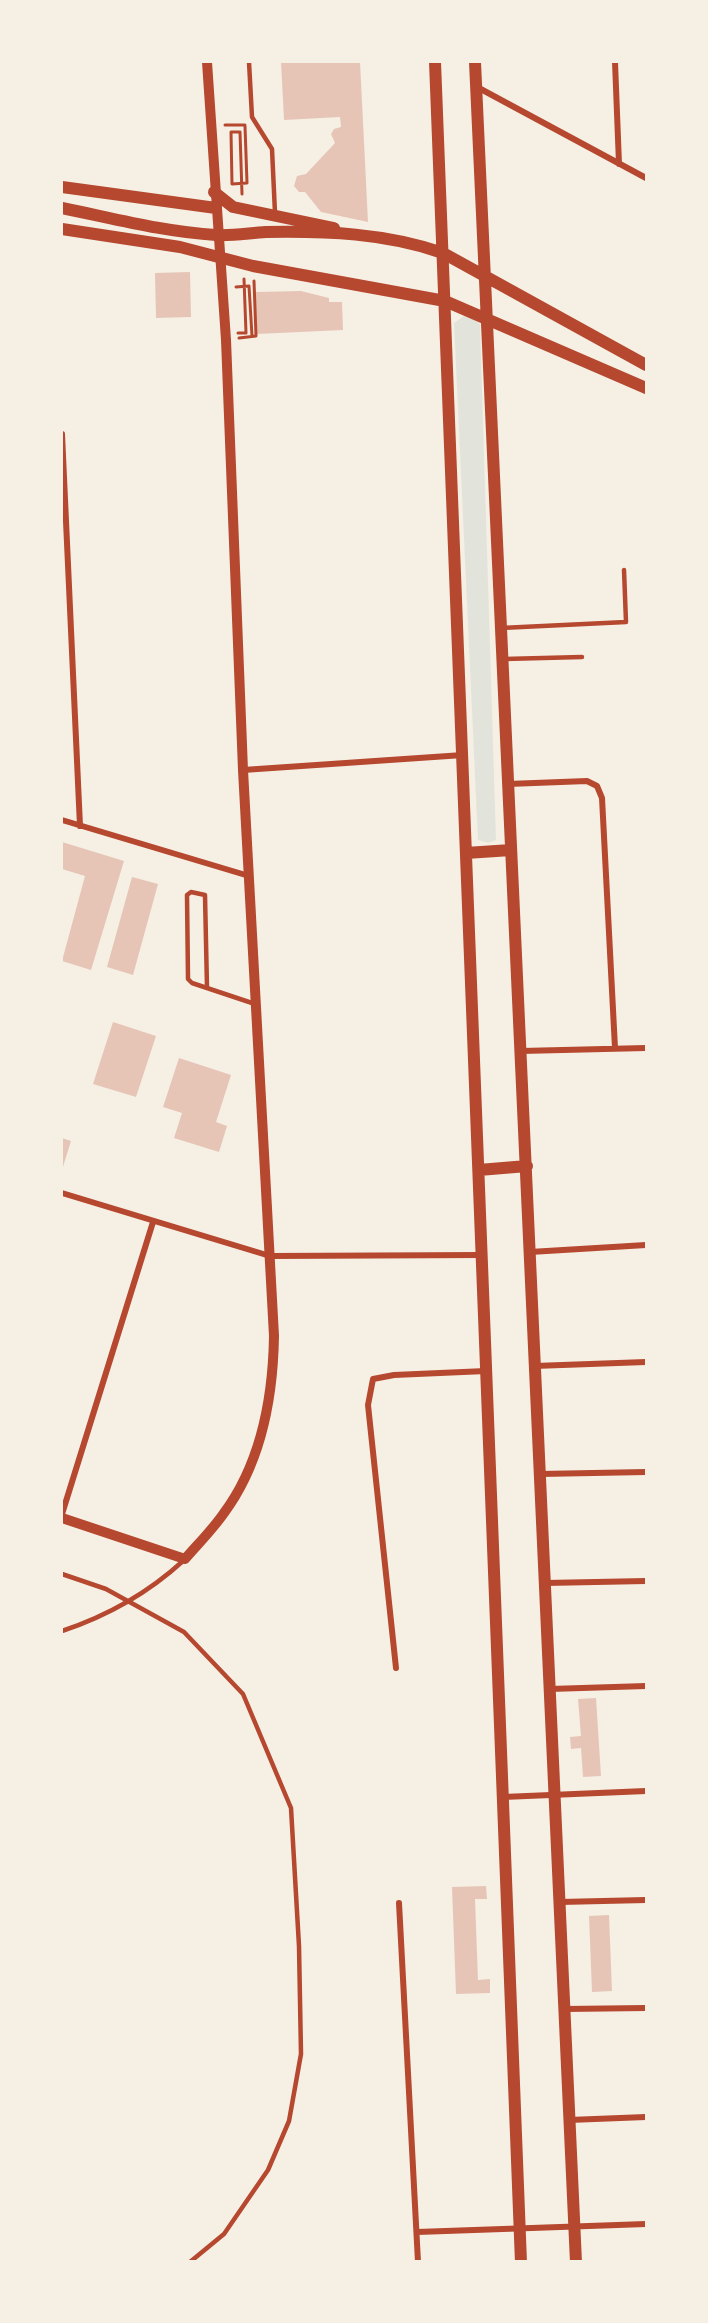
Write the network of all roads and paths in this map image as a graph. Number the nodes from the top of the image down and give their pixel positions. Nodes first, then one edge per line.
1 (207, 62) edge
2 (249, 62) edge
3 (435, 62) edge
4 (475, 62) edge
5 (615, 62) edge
6 (476, 87) junction
7 (211, 125) junction
8 (257, 125) junction
9 (245, 130) dead end
10 (240, 132) dead end
11 (619, 164) junction
12 (646, 178) edge
13 (62, 187) edge
14 (214, 192) junction
15 (62, 208) edge
16 (216, 208) junction
17 (276, 216) junction
18 (62, 230) edge
19 (361, 234) junction
20 (218, 236) junction
21 (443, 254) junction
22 (219, 257) junction
23 (253, 266) junction
24 (485, 277) junction
25 (236, 298) dead end
26 (445, 302) junction
27 (238, 321) dead end
28 (487, 321) junction
29 (246, 333) dead end
30 (252, 334) junction
31 (226, 340) junction
32 (644, 362) edge
33 (644, 388) edge
34 (62, 434) edge
35 (624, 570) dead end
36 (500, 628) junction
37 (582, 657) dead end
38 (502, 660) junction
39 (463, 755) junction
40 (243, 770) junction
41 (507, 784) junction
42 (62, 820) edge
43 (80, 826) junction
44 (512, 850) junction
45 (466, 853) junction
46 (249, 876) junction
47 (207, 988) junction
48 (256, 1004) junction
49 (615, 1048) junction
50 (646, 1048) edge
51 (521, 1051) junction
52 (527, 1166) junction
53 (479, 1170) junction
54 (62, 1193) edge
55 (153, 1222) junction
56 (646, 1245) edge
57 (530, 1252) junction
58 (482, 1255) junction
59 (270, 1256) junction
60 (646, 1362) edge
61 (534, 1366) junction
62 (486, 1371) junction
63 (646, 1472) edge
64 (540, 1474) junction
65 (62, 1516) edge
66 (185, 1559) junction
67 (62, 1574) edge
68 (646, 1581) edge
69 (545, 1583) junction
70 (62, 1631) edge
71 (396, 1668) dead end
72 (646, 1686) edge
73 (550, 1689) junction
74 (646, 1791) edge
75 (554, 1793) junction
76 (503, 1797) junction
77 (646, 1900) edge
78 (560, 1902) junction
79 (399, 1903) dead end
80 (565, 2008) junction
81 (646, 2008) edge
82 (646, 2117) edge
83 (569, 2120) junction
84 (646, 2224) edge
85 (575, 2226) junction
86 (520, 2228) junction
87 (417, 2232) junction
88 (190, 2262) edge
89 (418, 2262) edge
90 (521, 2262) edge
91 (576, 2262) edge

1 - 7 street
2 - 8 lane
3 - 21 main road
4 - 6 main road
5 - 11 street
6 - 11 street
6 - 24 main road
7 - 8 path
7 - 14 street
8 - 17 lane
9 - 10 path
11 - 12 street
13 - 16 main road
14 - 16 street
14 - 17 main road
15 - 20 main road
16 - 20 street
17 - 19 main road
18 - 22 main road
19 - 20 main road
19 - 21 main road
20 - 22 street
21 - 24 main road
21 - 26 main road
22 - 23 main road
22 - 31 street
23 - 26 main road
23 - 30 path
24 - 28 main road
24 - 32 main road
25 - 30 path
26 - 28 main road
26 - 39 main road
27 - 29 path
28 - 33 main road
28 - 36 main road
30 - 31 path
31 - 40 street
34 - 43 street
35 - 36 lane
36 - 38 main road
37 - 38 lane
38 - 41 main road
39 - 40 street
39 - 45 main road
40 - 46 street
41 - 44 main road
41 - 49 street
42 - 43 street
43 - 46 street
44 - 45 main road
44 - 51 main road
45 - 53 main road
46 - 48 street
47 - 47 lane
47 - 48 lane
48 - 59 street
49 - 50 street
49 - 51 street
51 - 52 main road
52 - 53 main road
52 - 57 main road
53 - 58 main road
54 - 55 street
55 - 59 street
55 - 65 street
56 - 57 street
57 - 61 main road
58 - 59 street
58 - 62 main road
59 - 66 street
60 - 61 street
61 - 64 main road
62 - 71 street
62 - 76 main road
63 - 64 street
64 - 69 main road
65 - 66 street
66 - 70 lane
67 - 88 lane
68 - 69 street
69 - 73 main road
72 - 73 street
73 - 75 main road
74 - 75 street
75 - 76 street
75 - 78 main road
76 - 86 main road
77 - 78 street
78 - 80 main road
79 - 87 street
80 - 81 street
80 - 83 main road
82 - 83 street
83 - 85 main road
84 - 85 street
85 - 86 street
85 - 91 main road
86 - 87 street
86 - 90 main road
87 - 89 street

